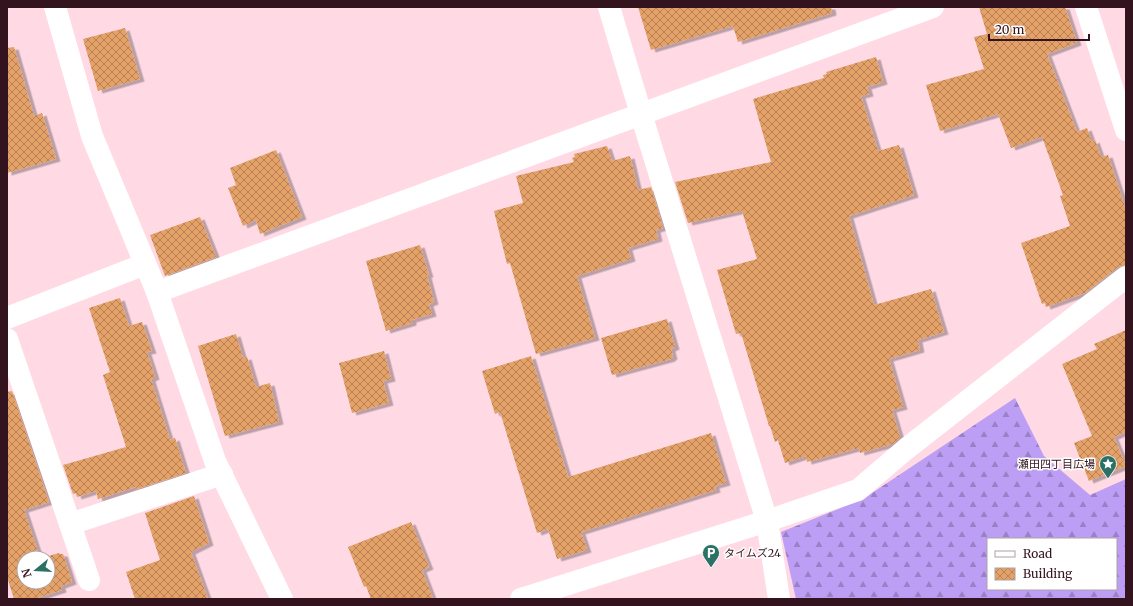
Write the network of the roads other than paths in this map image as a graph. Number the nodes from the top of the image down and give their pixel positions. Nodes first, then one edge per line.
1 (55, 7) edge
2 (609, 7) edge
3 (933, 7) edge
4 (1086, 7) edge
5 (641, 114) junction
6 (1126, 130) edge
7 (145, 264) junction
8 (1126, 277) edge
9 (157, 292) junction
10 (7, 318) edge
11 (7, 339) edge
12 (222, 474) junction
13 (767, 521) junction
14 (70, 524) junction
15 (89, 580) dead end
16 (282, 599) edge
17 (521, 599) edge
18 (779, 599) edge

1 - 7 street
2 - 5 street
3 - 5 street
4 - 6 street
5 - 9 street
5 - 13 street
7 - 9 street
7 - 10 street
8 - 13 street
9 - 12 street
11 - 14 street
12 - 14 street
12 - 16 street
13 - 17 street
13 - 18 street
14 - 15 street

